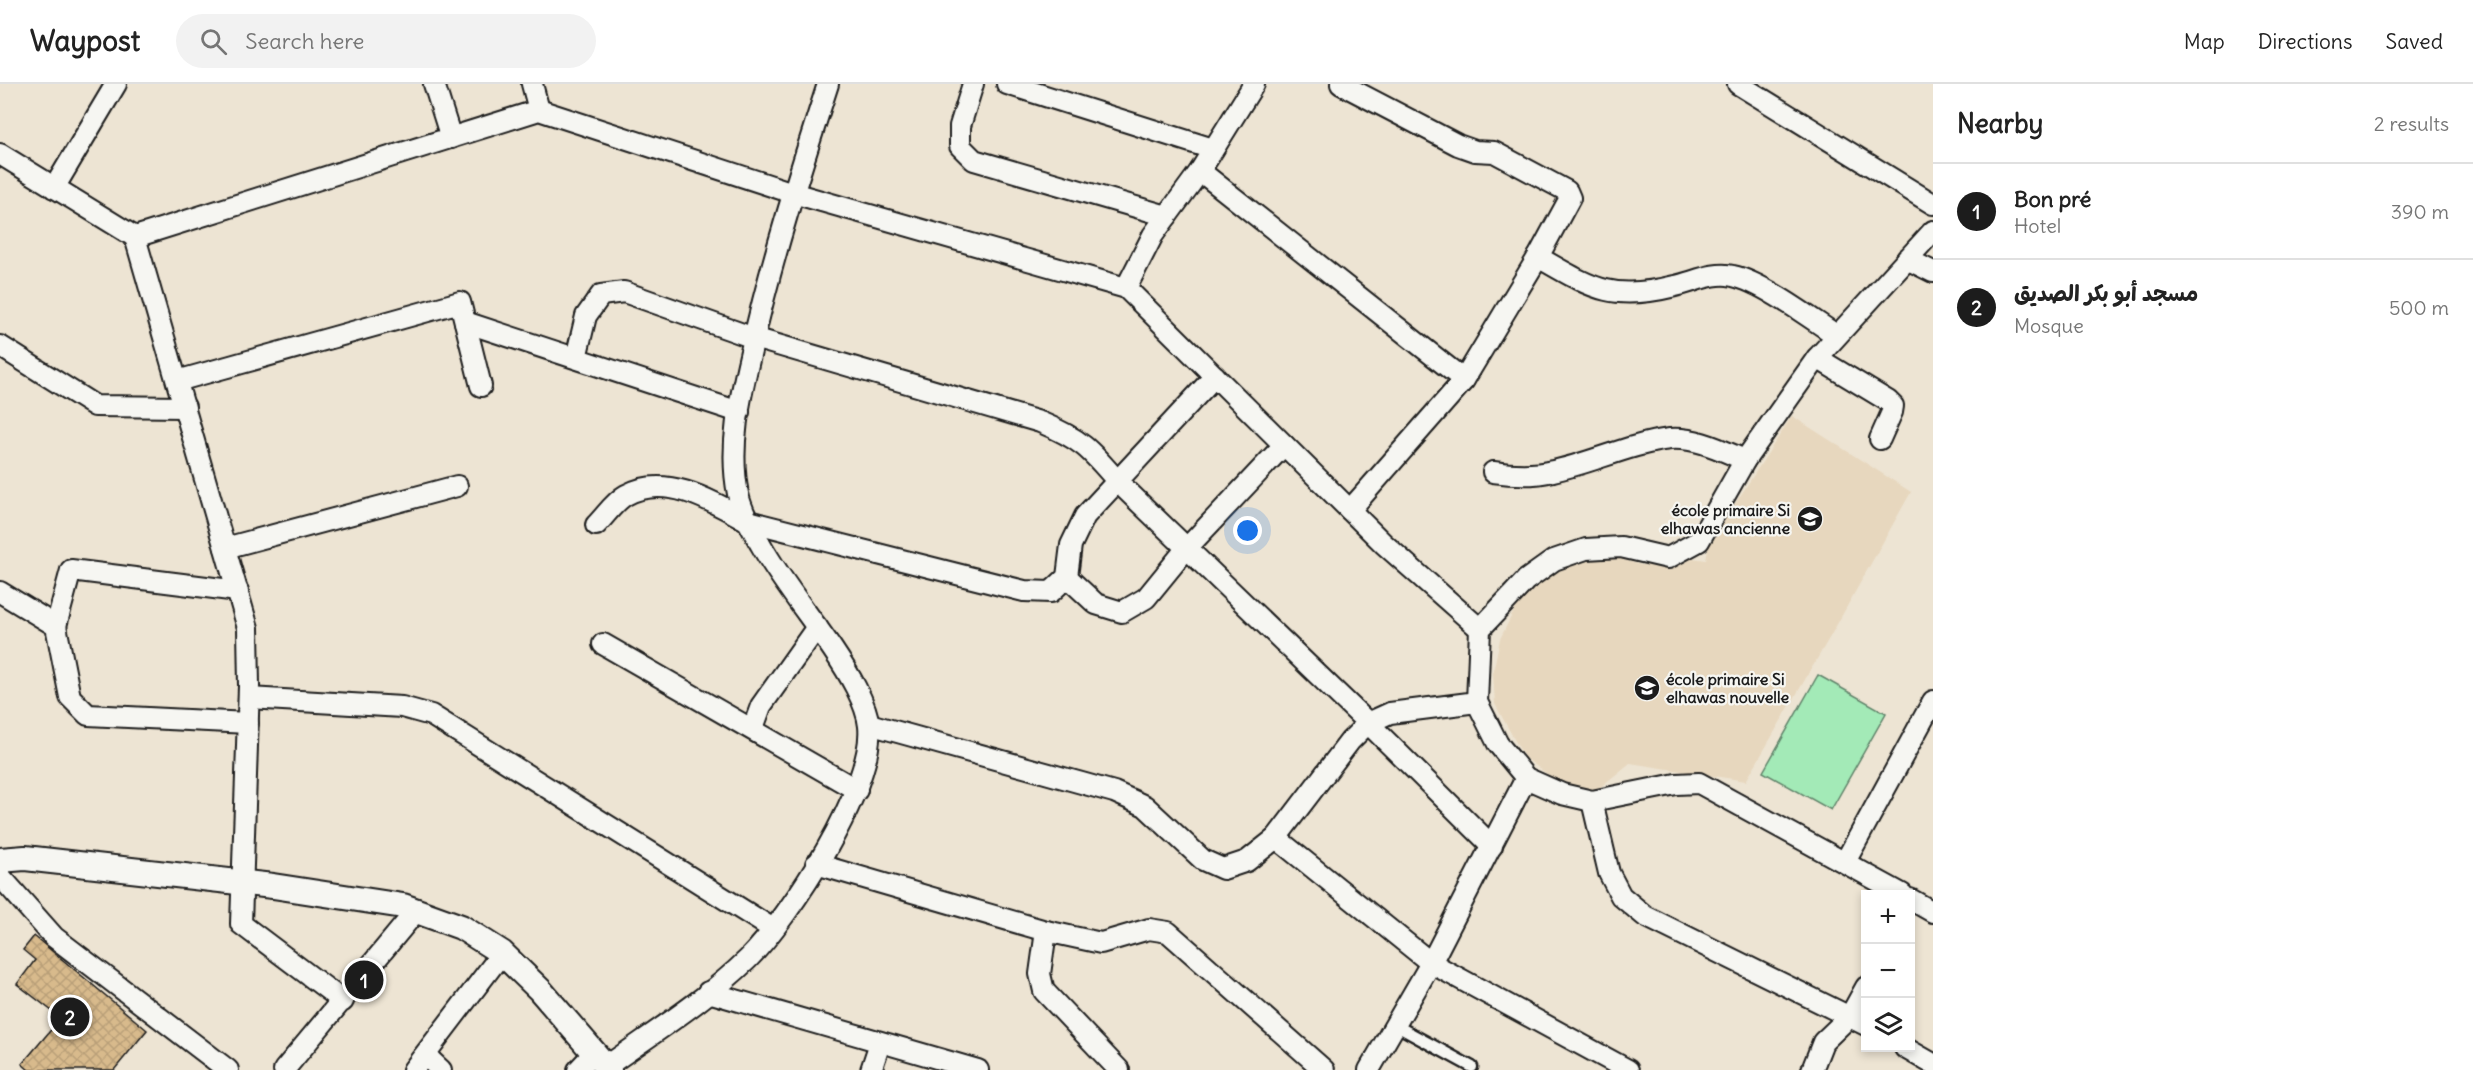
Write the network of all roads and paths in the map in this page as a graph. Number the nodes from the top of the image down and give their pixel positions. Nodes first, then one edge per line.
1 (116, 84) edge
2 (434, 84) edge
3 (532, 84) edge
4 (828, 84) edge
5 (973, 84) edge
6 (1007, 84) edge
7 (1254, 84) edge
8 (1341, 84) edge
9 (1738, 84) edge
10 (539, 110) junction
11 (451, 138) junction
12 (1213, 149) junction
13 (0, 154) edge
14 (1200, 171) junction
15 (54, 188) junction
16 (793, 193) junction
17 (1933, 204) edge
18 (1167, 216) junction
19 (1933, 231) edge
20 (135, 237) junction
21 (1538, 257) junction
22 (1907, 259) junction
23 (1933, 272) edge
24 (1126, 288) junction
25 (465, 322) junction
26 (1836, 335) junction
27 (754, 338) junction
28 (0, 346) edge
29 (576, 358) junction
30 (1817, 358) junction
31 (1215, 376) junction
32 (1464, 380) junction
33 (177, 381) junction
34 (481, 386) dead end
35 (185, 407) junction
36 (739, 412) junction
37 (1880, 439) dead end
38 (1284, 445) junction
39 (1745, 460) junction
40 (1493, 472) dead end
41 (1118, 482) junction
42 (457, 486) dead end
43 (1350, 510) junction
44 (748, 521) junction
45 (596, 525) dead end
46 (225, 548) junction
47 (1186, 549) junction
48 (1068, 577) junction
49 (238, 591) junction
50 (0, 592) edge
51 (56, 626) junction
52 (817, 627) junction
53 (1480, 628) junction
54 (603, 644) dead end
55 (249, 698) junction
56 (1933, 701) edge
57 (1477, 702) junction
58 (248, 723) junction
59 (1368, 723) junction
60 (869, 724) junction
61 (753, 728) junction
62 (1924, 734) edge
63 (1526, 778) junction
64 (857, 790) junction
65 (1592, 801) junction
66 (1276, 838) junction
67 (1492, 846) junction
68 (0, 860) edge
69 (1845, 862) junction
70 (816, 864) junction
71 (0, 876) edge
72 (243, 884) junction
73 (1891, 890) edge
74 (1915, 904) edge
75 (416, 910) junction
76 (1933, 912) edge
77 (773, 929) junction
78 (1046, 931) junction
79 (502, 953) junction
80 (1431, 963) junction
81 (708, 992) junction
82 (1863, 998) edge
83 (343, 1001) junction
84 (1858, 1020) edge
85 (1395, 1025) junction
86 (880, 1043) junction
87 (1913, 1052) edge
88 (419, 1062) edge
89 (604, 1063) edge
90 (1933, 1064) edge
91 (1472, 1067) dead end
92 (228, 1070) edge
93 (284, 1070) edge
94 (441, 1070) edge
95 (578, 1070) edge
96 (871, 1070) edge
97 (978, 1070) edge
98 (1119, 1070) edge
99 (1324, 1070) edge
100 (1369, 1070) edge
101 (1628, 1070) edge
102 (1812, 1070) edge

1 - 15 street
2 - 11 street
3 - 10 street
4 - 16 street
5 - 18 street
6 - 12 street
7 - 12 street
8 - 21 street
9 - 17 street
10 - 11 street
10 - 16 street
11 - 20 street
12 - 14 street
13 - 15 street
14 - 18 street
14 - 32 street
15 - 20 street
16 - 24 street
16 - 27 street
18 - 24 street
19 - 22 street
20 - 33 street
21 - 26 street
21 - 32 street
22 - 23 street
22 - 26 street
24 - 31 street
25 - 29 street
25 - 33 street
25 - 34 street
26 - 30 street
27 - 29 street
27 - 36 street
27 - 41 street
28 - 35 street
29 - 36 street
30 - 37 street
30 - 39 street
31 - 38 street
31 - 41 street
32 - 43 street
33 - 35 street
35 - 46 street
36 - 44 street
38 - 43 street
38 - 47 street
39 - 40 street
39 - 53 street
41 - 47 street
41 - 48 street
42 - 46 street
43 - 53 street
44 - 45 street
44 - 48 street
44 - 52 street
46 - 49 street
47 - 48 street
47 - 59 street
49 - 51 street
49 - 55 street
50 - 51 street
51 - 58 street
52 - 60 street
52 - 61 street
53 - 57 street
54 - 61 street
55 - 58 street
55 - 77 street
56 - 62 street
57 - 59 street
57 - 63 street
58 - 72 street
59 - 66 street
59 - 67 street
60 - 64 street
60 - 66 street
61 - 64 street
62 - 69 street
63 - 65 street
63 - 67 street
64 - 70 street
65 - 69 street
65 - 84 street
66 - 80 street
67 - 80 street
68 - 72 street
69 - 73 street
70 - 77 street
70 - 78 street
71 - 92 street
72 - 75 street
72 - 83 street
74 - 76 street
75 - 79 street
75 - 83 street
77 - 81 street
78 - 98 street
78 - 99 street
79 - 88 street
79 - 89 street
80 - 85 street
80 - 101 street
81 - 86 street
81 - 89 street
82 - 84 street
83 - 93 street
84 - 102 street
85 - 91 lane
85 - 100 street
86 - 96 street
86 - 97 street
87 - 90 street
88 - 94 street
89 - 95 street

